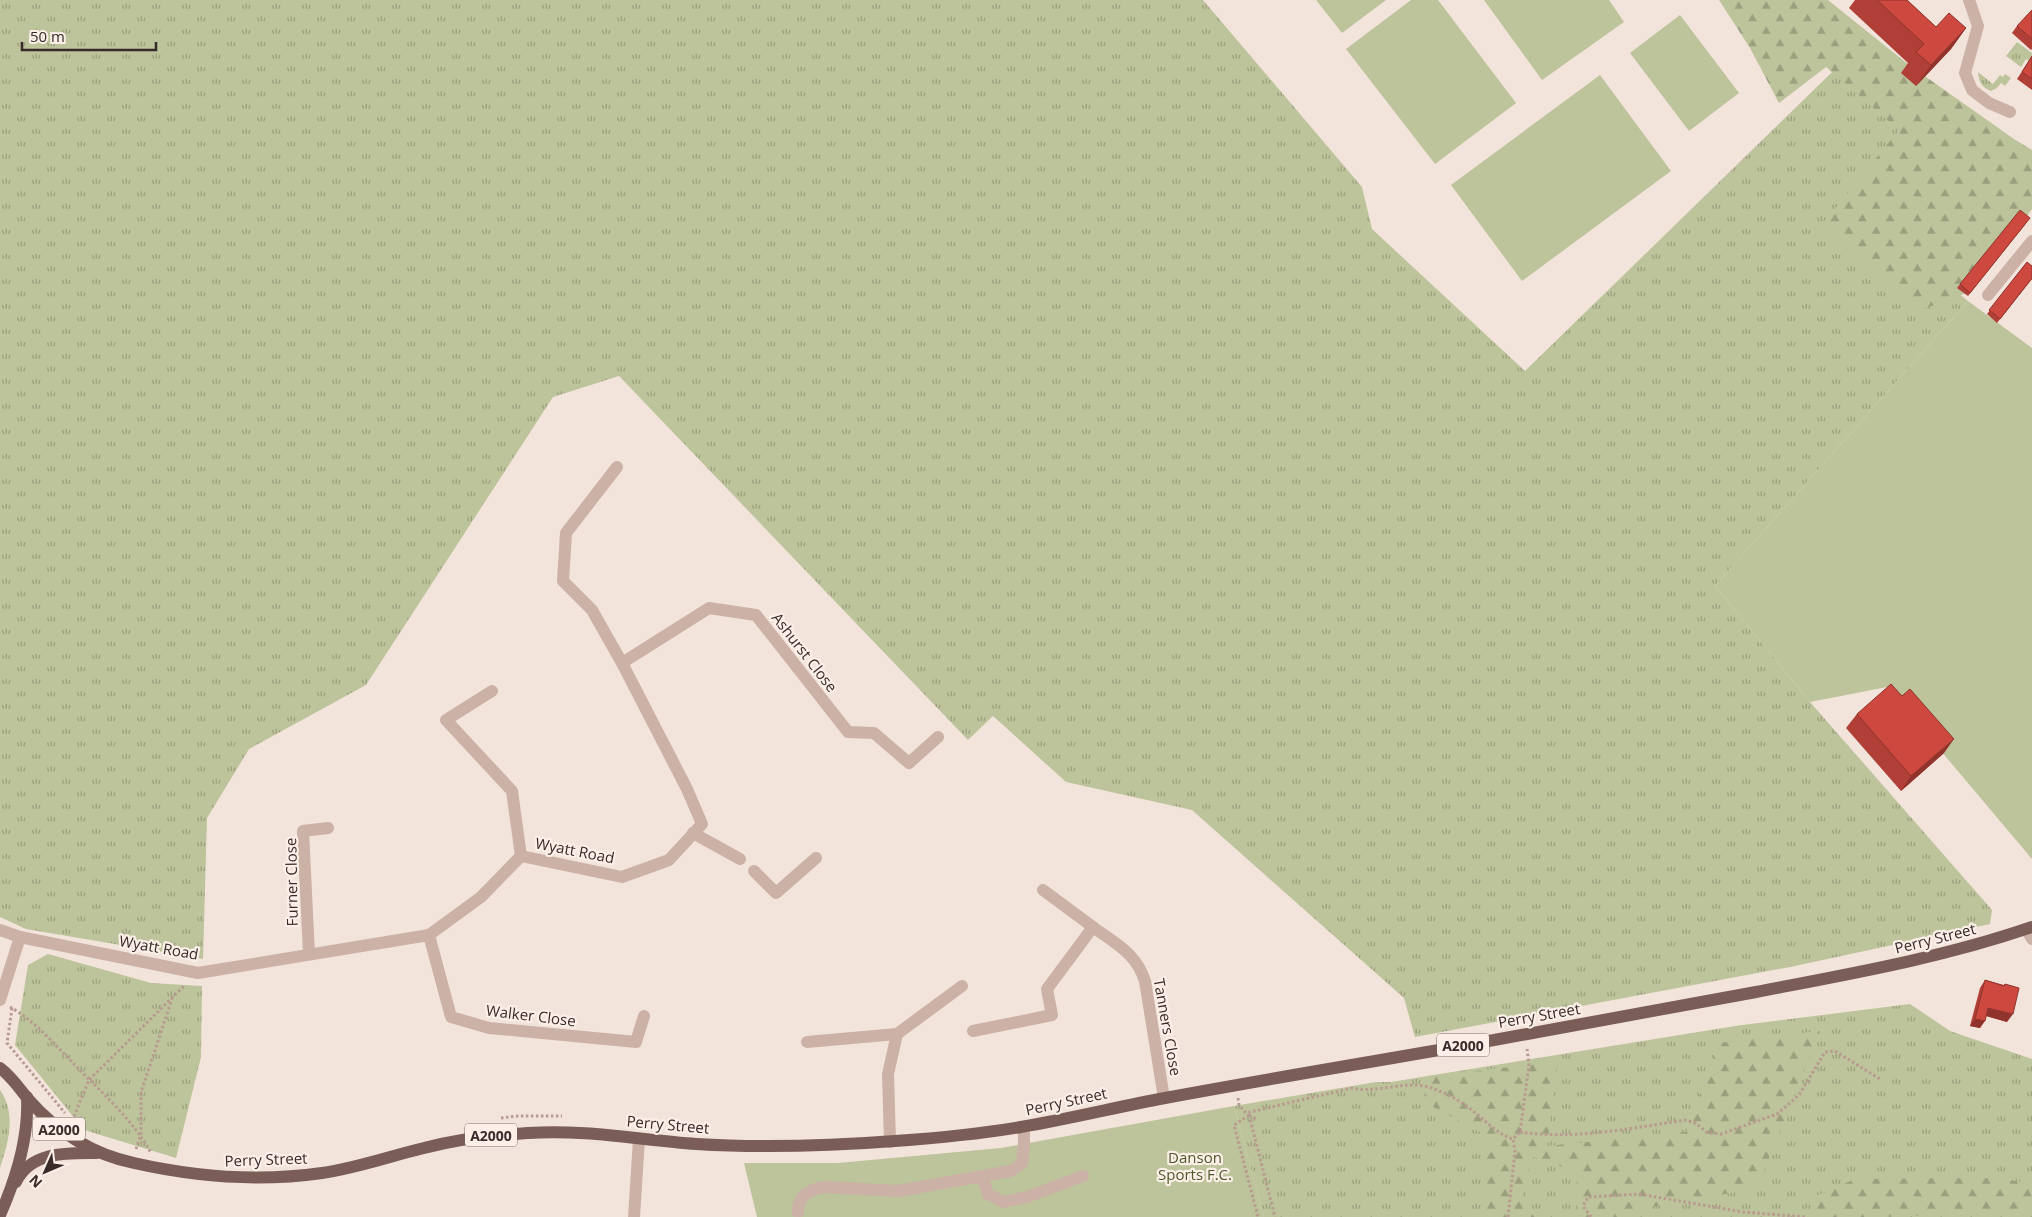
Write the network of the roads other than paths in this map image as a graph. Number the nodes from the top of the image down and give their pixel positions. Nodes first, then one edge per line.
1 (1969, 0) edge
2 (2010, 112) dead end
3 (2032, 241) edge
4 (1988, 295) dead end
5 (618, 468) dead end
6 (622, 663) junction
7 (492, 691) dead end
8 (938, 737) dead end
9 (328, 828) dead end
10 (694, 833) junction
11 (521, 856) junction
12 (816, 858) dead end
13 (740, 859) dead end
14 (754, 870) dead end
15 (1043, 890) dead end
16 (1093, 927) junction
17 (0, 930) edge
18 (2030, 932) edge
19 (429, 935) junction
20 (20, 937) junction
21 (309, 954) junction
22 (962, 986) dead end
23 (0, 1000) edge
24 (644, 1016) dead end
25 (973, 1031) dead end
26 (897, 1034) junction
27 (807, 1042) dead end
28 (0, 1068) edge
29 (27, 1097) junction
30 (1164, 1098) junction
31 (1024, 1127) junction
32 (639, 1139) junction
33 (890, 1142) junction
34 (97, 1153) junction
35 (982, 1176) junction
36 (1083, 1176) dead end
37 (8, 1196) junction
38 (798, 1212) dead end
39 (0, 1215) edge
40 (634, 1217) edge

1 - 2 street
3 - 4 street
5 - 6 street
6 - 8 street, Ashurst Close
6 - 10 street
7 - 11 street
9 - 21 street, Furner Close
10 - 11 street, Wyatt Road
10 - 13 street
11 - 19 street, Wyatt Road
12 - 14 street
15 - 16 street, Tanners Close
16 - 25 street
16 - 30 street, Tanners Close
17 - 20 street, Wyatt Road
18 - 30 main road, Perry Street / A2000
19 - 21 street, Wyatt Road
19 - 24 street, Walker Close
20 - 21 street, Wyatt Road
20 - 23 street
22 - 26 street
26 - 27 street
26 - 33 street
28 - 29 main road, Perry Street
29 - 34 main road, Perry Street / A2000
29 - 37 main road
30 - 31 main road, Perry Street / A2000
31 - 33 main road, Perry Street / A2000
31 - 35 street
32 - 33 main road, Perry Street / A2000
32 - 34 main road, Perry Street / A2000
32 - 40 street
34 - 37 main road, Perry Street / A2000
35 - 36 street
35 - 38 street
37 - 39 main road

